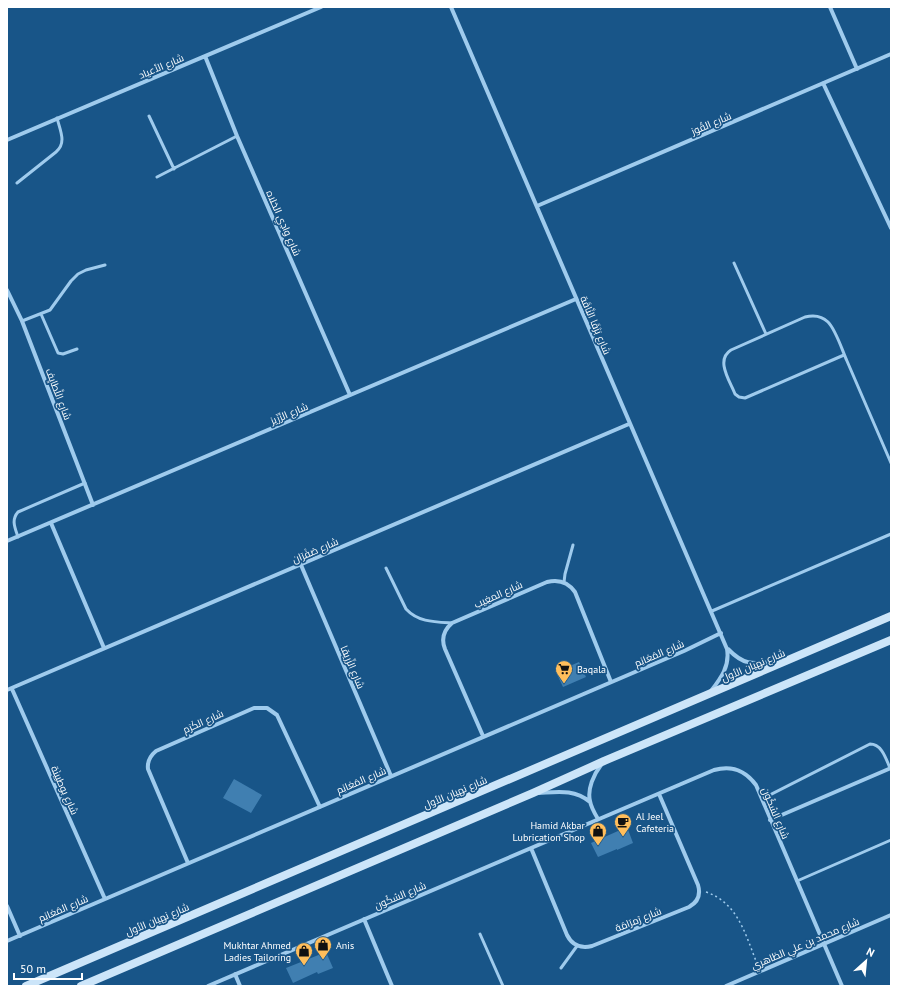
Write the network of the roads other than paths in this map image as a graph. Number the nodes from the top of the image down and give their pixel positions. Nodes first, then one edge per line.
1 (321, 7) edge
2 (451, 7) edge
3 (830, 7) edge
4 (891, 54) edge
5 (205, 56) junction
6 (857, 69) junction
7 (823, 83) junction
8 (149, 116) dead end
9 (57, 118) junction
10 (237, 136) junction
11 (7, 140) edge
12 (174, 169) junction
13 (157, 177) dead end
14 (17, 183) dead end
15 (537, 206) junction
16 (891, 228) edge
17 (734, 264) dead end
18 (105, 265) dead end
19 (7, 290) edge
20 (576, 299) junction
21 (41, 314) junction
22 (22, 321) junction
23 (766, 334) junction
24 (77, 348) dead end
25 (844, 356) junction
26 (350, 395) junction
27 (629, 424) junction
28 (891, 463) edge
29 (85, 484) junction
30 (93, 505) junction
31 (51, 523) junction
32 (891, 534) edge
33 (18, 537) junction
34 (7, 542) edge
35 (573, 545) dead end
36 (302, 565) junction
37 (386, 568) dead end
38 (564, 582) junction
39 (712, 611) junction
40 (891, 616) edge
41 (452, 623) junction
42 (721, 633) junction
43 (891, 640) edge
44 (104, 648) junction
45 (728, 649) junction
46 (790, 660) junction
47 (611, 682) junction
48 (9, 689) edge
49 (708, 694) junction
50 (483, 736) junction
51 (604, 761) junction
52 (891, 768) edge
53 (391, 776) junction
54 (534, 793) junction
55 (659, 794) junction
56 (762, 799) junction
57 (590, 802) junction
58 (320, 806) junction
59 (598, 819) junction
60 (770, 820) junction
61 (891, 840) edge
62 (531, 848) junction
63 (188, 863) junction
64 (797, 881) junction
65 (105, 899) junction
66 (7, 906) edge
67 (891, 915) edge
68 (364, 920) junction
69 (480, 934) dead end
70 (20, 936) junction
71 (7, 941) edge
72 (824, 944) junction
73 (577, 946) junction
74 (561, 968) dead end
75 (235, 974) junction
76 (26, 986) edge
77 (81, 986) edge
78 (208, 986) edge
79 (240, 986) edge
80 (392, 986) edge
81 (503, 986) edge
82 (726, 986) edge
83 (842, 986) edge

1 - 5 street, شارع الأعياد
2 - 15 street, شارع بَرْقَا النَّاقَة
3 - 6 street
4 - 6 street, شارع القُوز
5 - 9 street, شارع الأعياد
5 - 10 street, شارع وادِي الحَلاه
6 - 7 street, شارع القُوز
7 - 15 street, شارع القُوز
7 - 16 street
8 - 12 lane
9 - 11 street, شارع الأعياد
9 - 14 lane
10 - 12 lane
10 - 26 street, شارع وادِي الحَلاه
12 - 13 lane
15 - 20 street, شارع بَرْقَا النَّاقَة
17 - 23 lane
18 - 21 lane
19 - 22 street, شارع اللَّطايِف
20 - 26 street, شارع الرِّزَيز
20 - 27 street, شارع بَرْقَا النَّاقَة
21 - 22 lane
21 - 24 lane
22 - 29 street, شارع اللَّطايِف
23 - 25 lane
23 - 25 lane
25 - 28 lane
26 - 30 street, شارع الرِّزَيز
27 - 36 street, شارع صَفْرَان
27 - 39 street, شارع بَرْقَا النَّاقَة
29 - 30 street, شارع اللَّطايِف
29 - 33 lane
30 - 31 street, شارع الرِّزَيز
31 - 33 street, شارع الرِّزَيز
31 - 44 street
32 - 39 lane
33 - 34 street, شارع الرِّزَيز
35 - 38 lane
36 - 44 street, شارع صَفْرَان
36 - 53 street, شارع الزِّريقا
37 - 41 lane
38 - 41 street, شارع المغِيب
38 - 47 street
39 - 42 street, شارع بَرْقَا النَّاقَة
40 - 46 main road, شارع نهيان الأول
41 - 50 street
42 - 45 street, شارع بَرْقَا النَّاقَة
42 - 47 street, شارع المَغانِم
43 - 51 main road
44 - 48 street, شارع صَفْرَان
45 - 46 street, شارع بَرْقَا النَّاقَة
45 - 49 street
46 - 49 main road, شارع نهيان الأول
47 - 50 street, شارع المَغانِم
48 - 65 street, شارع بوطيينَة
49 - 76 main road, شارع نهيان الأول
50 - 53 street, شارع المَغانِم
51 - 54 main road
51 - 57 street
52 - 56 lane
52 - 60 street
53 - 58 street, شارع المَغانِم
54 - 57 street
54 - 77 main road
55 - 56 street, شارع السُكُون
55 - 59 street, شارع السُكُون
55 - 73 street, شارع رَمرَامَة
56 - 60 street, شارع السُكُون
57 - 59 street
58 - 63 street, شارع المَغانِم
58 - 63 street, شارع الكَرَم
59 - 62 street, شارع السُكُون
60 - 64 street, شارع السُكُون
61 - 64 lane
62 - 68 street, شارع السُكُون
62 - 73 street
63 - 65 street, شارع المَغانِم
64 - 72 street, شارع السُكُون
65 - 70 street, شارع المَغانِم
66 - 70 street
67 - 72 street, شارع محمد بن علي الظاهري
68 - 75 street, شارع السُكُون
68 - 80 street
69 - 81 lane
70 - 71 street, شارع المَغانِم
72 - 82 street, شارع محمد بن علي الظاهري
72 - 83 street, شارع السُكُون
73 - 74 lane
75 - 78 street, شارع السُكُون
75 - 79 street

